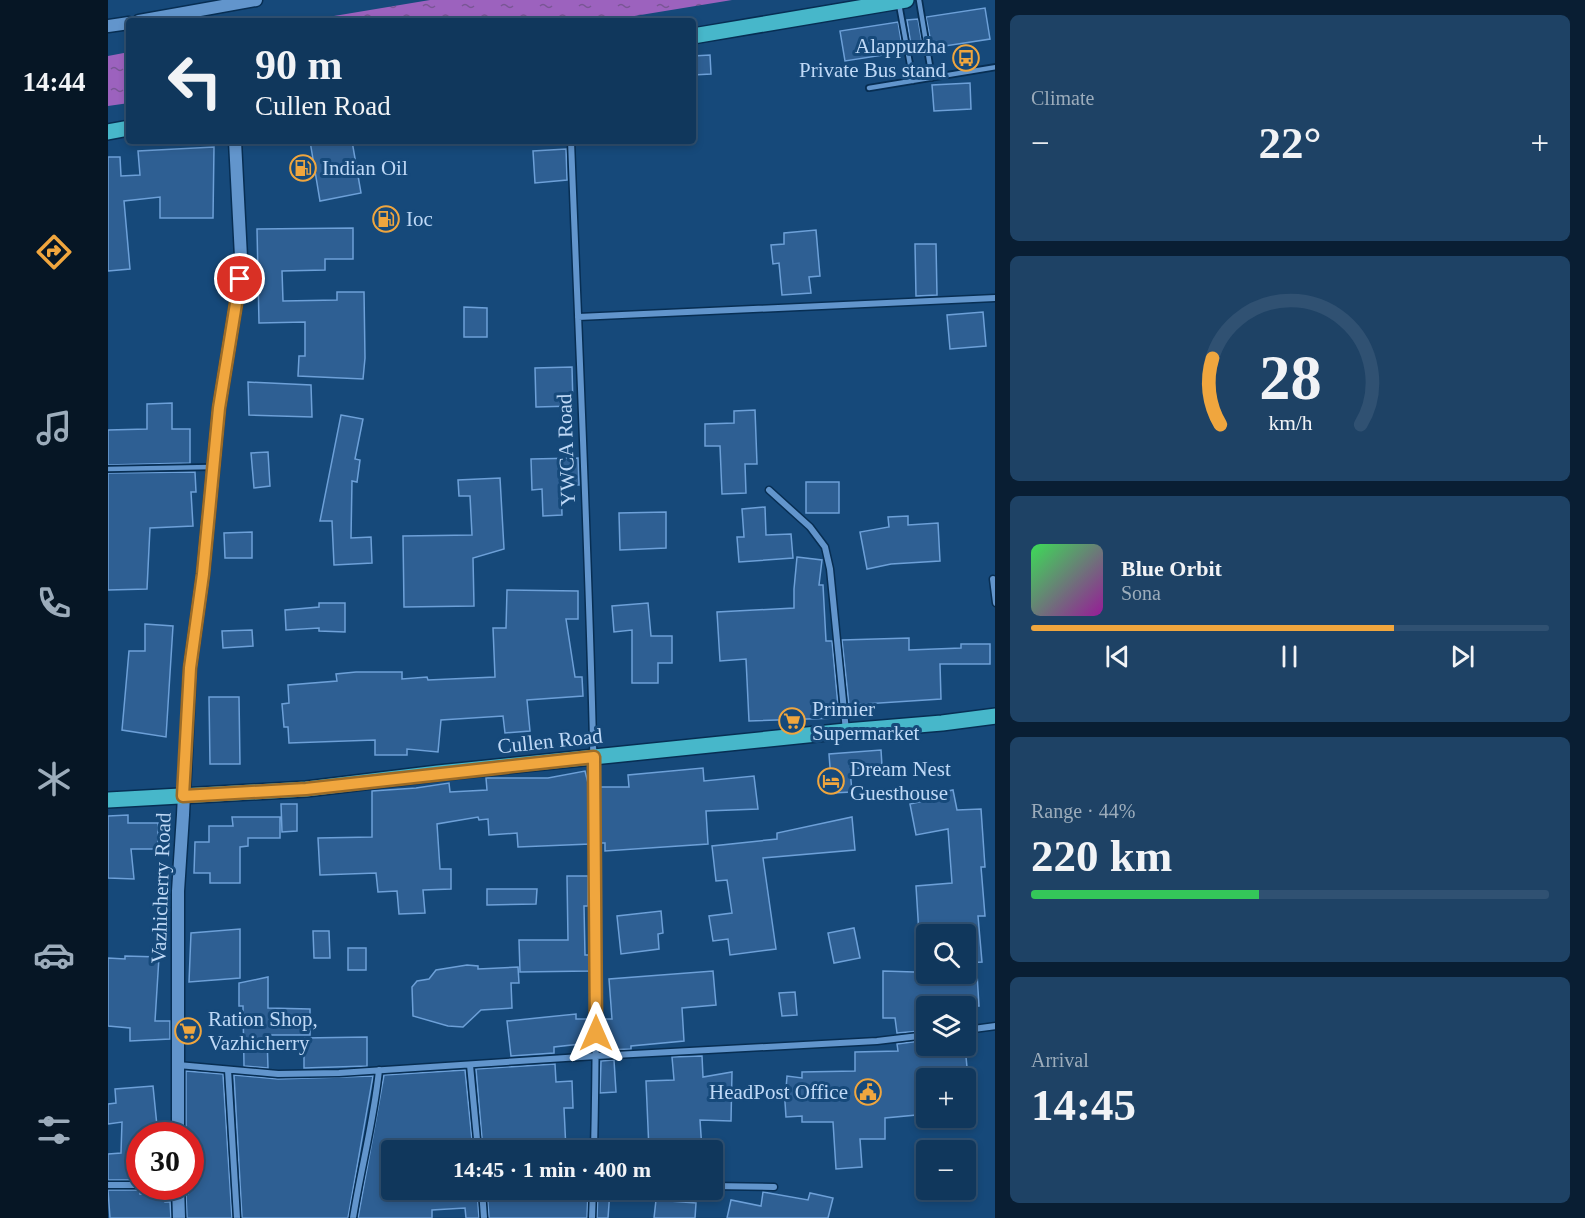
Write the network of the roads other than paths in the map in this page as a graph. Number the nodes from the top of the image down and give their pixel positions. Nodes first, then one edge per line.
1 (256, 0) edge
2 (919, 0) edge
3 (902, 1) edge
4 (220, 7) junction
5 (156, 18) edge
6 (222, 18) edge
7 (126, 23) edge
8 (108, 26) edge
9 (696, 35) edge
10 (995, 67) edge
11 (932, 78) junction
12 (913, 81) junction
13 (869, 88) dead end
14 (126, 129) edge
15 (108, 132) edge
16 (235, 144) edge
17 (571, 144) edge
18 (995, 298) edge
19 (578, 317) junction
20 (214, 467) junction
21 (108, 469) edge
22 (769, 490) dead end
23 (993, 579) dead end
24 (995, 595) edge
25 (995, 716) edge
26 (846, 731) junction
27 (594, 757) junction
28 (183, 796) junction
29 (108, 800) edge
30 (995, 1026) edge
31 (976, 1029) edge
32 (916, 1036) edge
33 (596, 1056) junction
34 (178, 1065) junction
35 (470, 1065) junction
36 (228, 1070) junction
37 (379, 1070) junction
38 (178, 1122) edge
39 (477, 1140) edge
40 (594, 1140) edge
41 (108, 1185) edge
42 (126, 1185) edge
43 (723, 1186) edge
44 (774, 1187) dead end
45 (178, 1200) edge
46 (483, 1200) edge
47 (593, 1200) edge
48 (179, 1218) edge
49 (237, 1218) edge
50 (353, 1218) edge
51 (484, 1218) edge
52 (592, 1218) edge

1 - 4 main road
2 - 11 lane
3 - 9 main road
3 - 12 lane
4 - 5 main road
4 - 6 main road
7 - 8 main road
10 - 11 lane
11 - 12 lane
12 - 13 lane
14 - 15 main road
16 - 20 main road, Vazhicherry Road
17 - 19 street, YWCA Road
18 - 19 street
19 - 27 street, YWCA Road
20 - 21 lane
20 - 28 main road, Vazhicherry Road
22 - 26 street
23 - 24 street
25 - 26 main road, Cullen Road
26 - 27 main road, Cullen Road
27 - 28 main road, Cullen Road
27 - 33 street, YWCA Road
28 - 29 main road, Cullen Road
28 - 34 main road, Vazhicherry Road
30 - 31 street
32 - 33 street
33 - 35 street
33 - 40 street, YWCA Road
34 - 36 street
34 - 38 main road, Vazhicherry Road
35 - 37 street
35 - 39 street
36 - 37 street
36 - 49 street
37 - 50 street
41 - 42 street
43 - 44 street
45 - 48 main road
46 - 51 street
47 - 52 street

